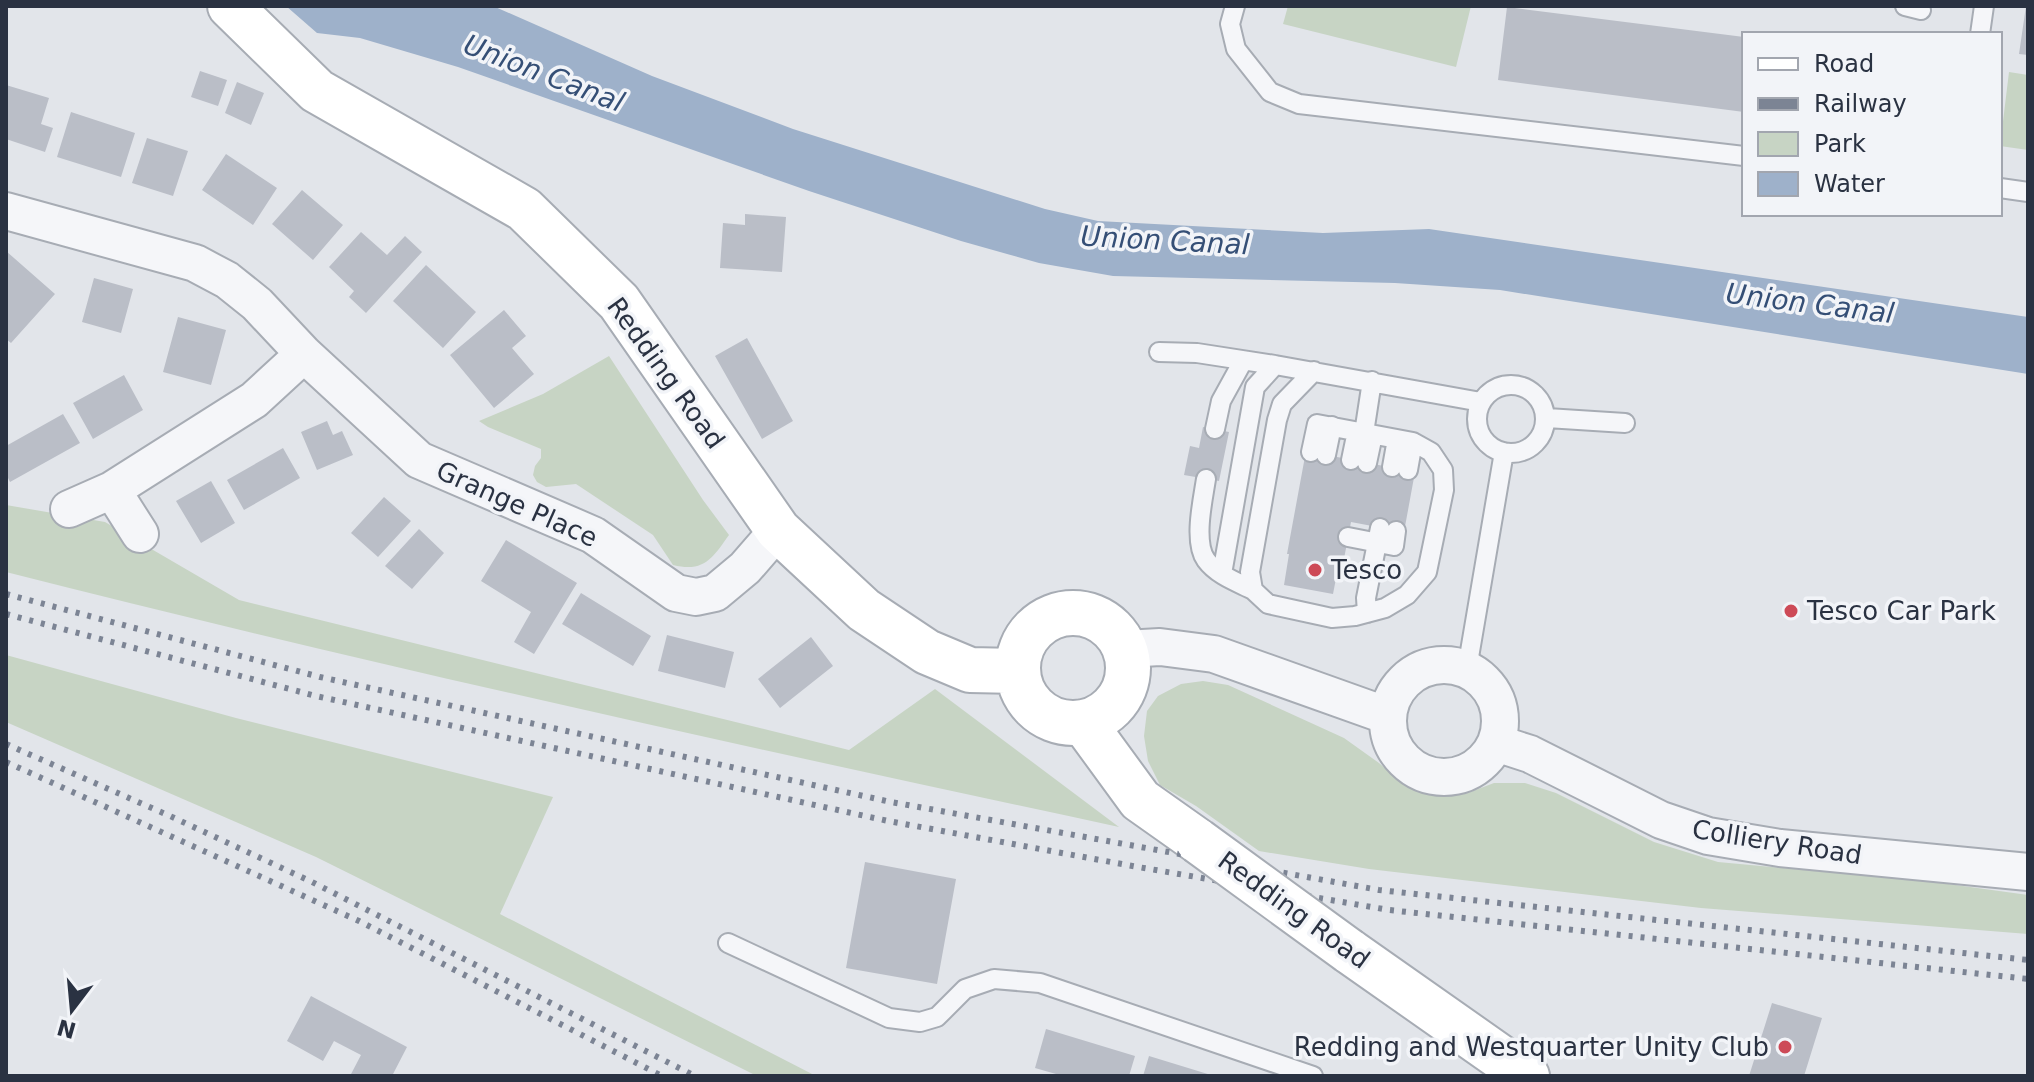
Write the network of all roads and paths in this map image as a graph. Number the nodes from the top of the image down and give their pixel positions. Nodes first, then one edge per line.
1 (230, 6) edge
2 (1235, 6) edge
3 (1984, 6) edge
4 (1980, 32) edge
5 (1742, 156) edge
6 (2002, 188) edge
7 (2028, 192) edge
8 (6, 211) edge
9 (1159, 352) dead end
10 (304, 354) junction
11 (1243, 361) junction
12 (1275, 365) junction
13 (1314, 371) junction
14 (1372, 381) junction
15 (1481, 402) junction
16 (1547, 418) junction
17 (1625, 423) dead end
18 (1215, 429) dead end
19 (1364, 433) junction
20 (1405, 441) junction
21 (1317, 451) dead end
22 (1504, 452) junction
23 (1359, 461) dead end
24 (1400, 469) dead end
25 (1206, 479) dead end
26 (112, 490) junction
27 (69, 509) dead end
28 (778, 530) junction
29 (1352, 533) dead end
30 (140, 534) dead end
31 (1222, 574) junction
32 (1253, 590) junction
33 (1367, 613) junction
34 (1125, 649) junction
35 (1467, 669) junction
36 (1018, 671) junction
37 (1388, 716) junction
38 (1083, 722) junction
39 (1496, 743) junction
40 (2028, 872) edge
41 (728, 943) dead end
42 (1313, 1076) edge
43 (1527, 1076) edge

1 - 28 main road, Redding Road
2 - 5 lane
3 - 4 lane
6 - 7 lane
8 - 10 street, Grange Place
9 - 11 lane
10 - 26 street
10 - 28 street, Grange Place
11 - 12 lane
11 - 18 lane
12 - 13 lane
12 - 31 lane
13 - 14 lane
13 - 32 lane
14 - 15 lane
14 - 19 lane
15 - 16 lane
15 - 22 lane
16 - 17 lane
16 - 22 lane
19 - 20 lane
19 - 21 lane
19 - 23 lane
20 - 24 lane
20 - 33 lane
22 - 35 lane
25 - 31 lane
26 - 27 street
26 - 30 street
28 - 36 main road, Redding Road
29 - 33 lane
31 - 32 lane
32 - 33 lane
34 - 36 main road
34 - 37 street
34 - 38 main road
35 - 37 street
35 - 39 street
36 - 38 main road
37 - 39 street
38 - 43 main road, Redding Road, bridge
39 - 40 street, Colliery Road
41 - 42 lane

